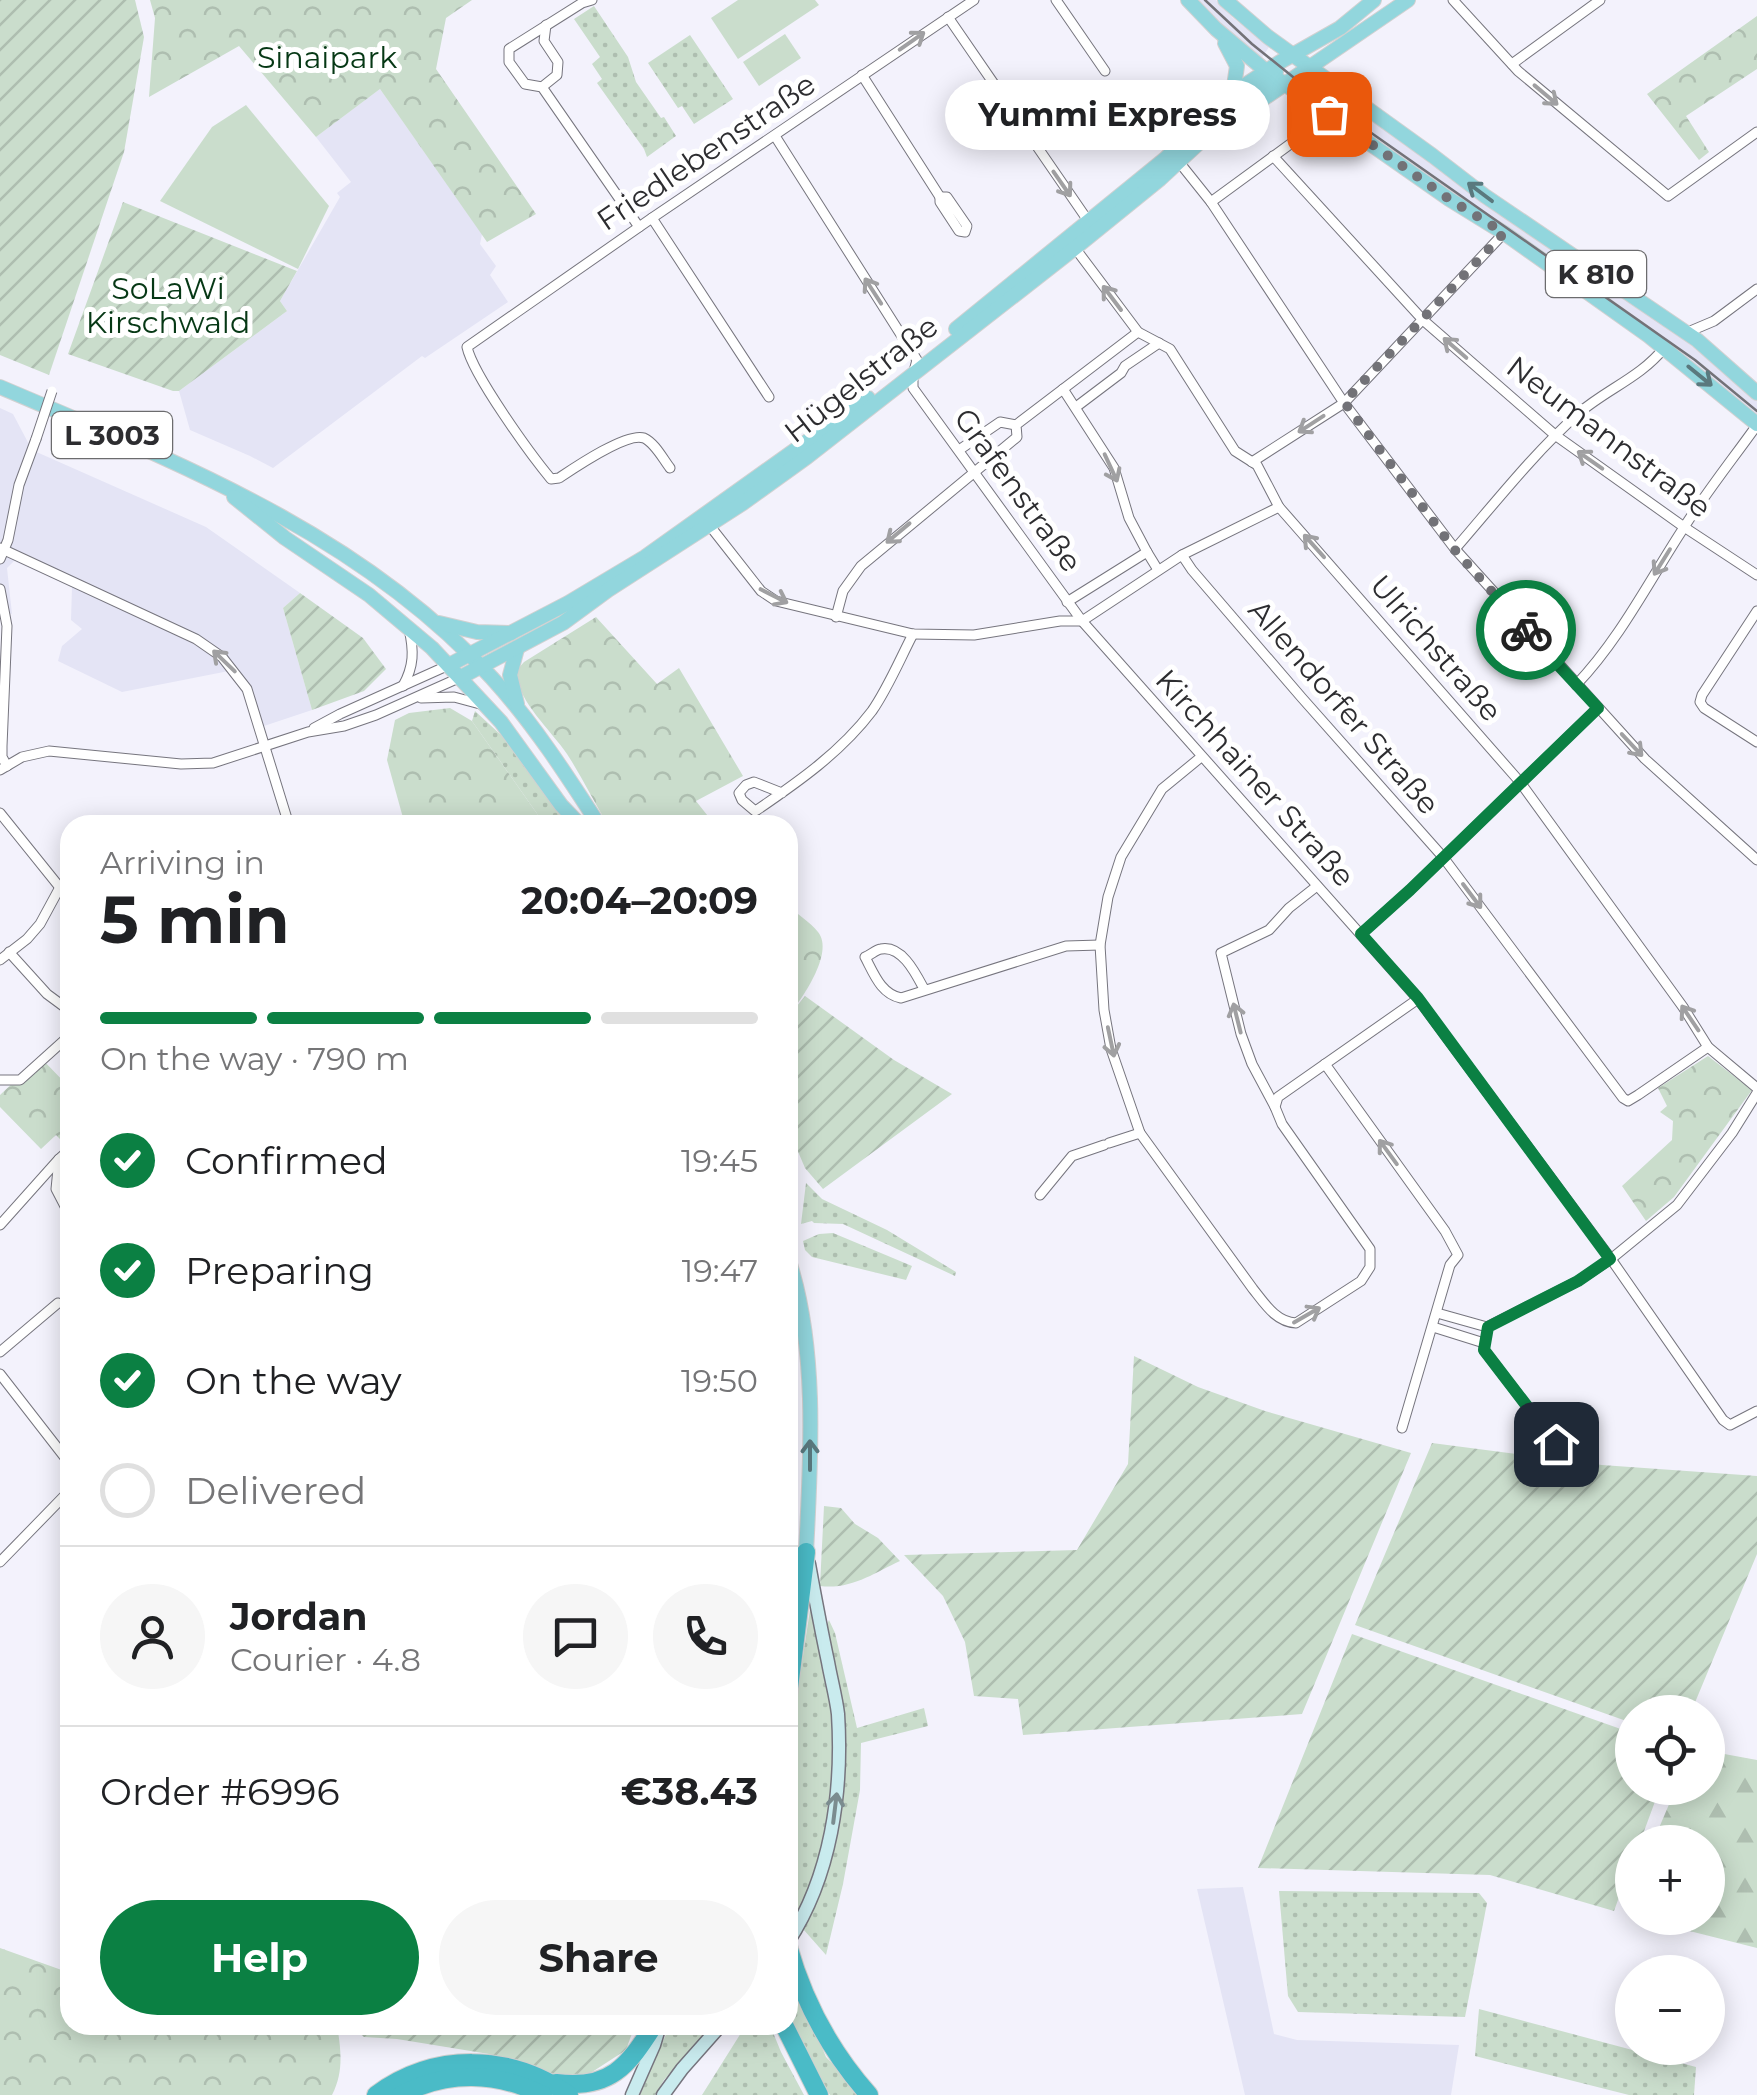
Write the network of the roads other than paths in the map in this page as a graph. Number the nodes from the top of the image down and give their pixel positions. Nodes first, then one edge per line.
1 (592, 0) edge
2 (974, 0) edge
3 (1056, 0) edge
4 (1188, 0) edge
5 (1225, 0) edge
6 (1374, 0) edge
7 (1408, 0) edge
8 (1453, 0) edge
9 (1600, 0) edge
10 (948, 17) junction
11 (546, 25) junction
12 (1340, 28) junction
13 (1216, 29) junction
14 (530, 36) junction
15 (544, 40) junction
16 (1512, 64) junction
17 (1307, 68) junction
18 (1279, 70) junction
19 (1105, 71) dead end
20 (862, 75) junction
21 (542, 87) junction
22 (1232, 94) junction
23 (1306, 98) junction
24 (1308, 131) dead end
25 (1757, 132) edge
26 (774, 136) junction
27 (1272, 156) junction
28 (1179, 162) junction
29 (940, 196) dead end
30 (1211, 202) junction
31 (652, 218) junction
32 (1092, 226) junction
33 (639, 227) junction
34 (1504, 233) junction
35 (1075, 248) junction
36 (1757, 289) edge
37 (1423, 320) junction
38 (1714, 321) junction
39 (1138, 332) junction
40 (1684, 332) junction
41 (1159, 343) junction
42 (1664, 348) junction
43 (1709, 351) junction
44 (909, 376) junction
45 (0, 386) edge
46 (1063, 389) junction
47 (52, 391) dead end
48 (1757, 393) edge
49 (769, 398) dead end
50 (1344, 402) junction
51 (1076, 406) junction
52 (1757, 424) edge
53 (1016, 426) junction
54 (1555, 435) junction
55 (960, 450) junction
56 (1252, 462) junction
57 (670, 468) dead end
58 (974, 471) junction
59 (222, 487) junction
60 (729, 498) junction
61 (1279, 507) junction
62 (710, 526) junction
63 (1684, 527) junction
64 (1454, 549) junction
65 (1, 552) edge
66 (1147, 552) junction
67 (1182, 555) junction
68 (1158, 570) junction
69 (1757, 575) edge
70 (0, 588) edge
71 (1067, 602) junction
72 (1757, 611) edge
73 (836, 617) junction
74 (431, 620) junction
75 (1082, 621) junction
76 (408, 626) junction
77 (512, 633) junction
78 (913, 634) junction
79 (516, 649) junction
80 (470, 655) junction
81 (449, 665) junction
82 (481, 667) junction
83 (460, 677) junction
84 (1576, 684) junction
85 (401, 688) junction
86 (414, 699) junction
87 (488, 708) junction
88 (1598, 708) junction
89 (519, 710) junction
90 (308, 732) junction
91 (1757, 742) edge
92 (265, 747) junction
93 (1201, 757) junction
94 (4, 768) edge
95 (1520, 782) junction
96 (782, 793) dead end
97 (0, 814) edge
98 (286, 815) edge
99 (570, 815) edge
100 (592, 815) edge
101 (1443, 857) junction
102 (1757, 860) edge
103 (1317, 886) junction
104 (59, 889) joint
105 (1361, 934) junction
106 (1100, 945) junction
107 (9, 952) junction
108 (0, 960) edge
109 (924, 989) junction
110 (1418, 998) junction
111 (60, 1004) edge
112 (60, 1045) edge
113 (1708, 1047) junction
114 (1325, 1064) junction
115 (0, 1080) edge
116 (1757, 1090) edge
117 (1276, 1102) junction
118 (1140, 1133) junction
119 (59, 1159) joint
120 (1040, 1195) dead end
121 (60, 1197) edge
122 (0, 1224) edge
123 (1610, 1259) junction
124 (798, 1290) edge
125 (58, 1303) dead end
126 (1437, 1313) junction
127 (1433, 1326) junction
128 (1488, 1327) junction
129 (1484, 1342) junction
130 (0, 1352) edge
131 (0, 1374) edge
132 (1757, 1411) edge
133 (1402, 1428) dead end
134 (1556, 1444) dead end
135 (60, 1451) edge
136 (60, 1500) edge
137 (806, 1552) junction
138 (0, 1562) edge
139 (798, 1616) edge
140 (798, 1924) edge
141 (798, 1978) edge
142 (650, 2035) edge
143 (656, 2035) edge
144 (712, 2035) edge
145 (789, 2035) edge
146 (546, 2089) edge
147 (376, 2095) edge
148 (401, 2095) edge
149 (569, 2095) edge
150 (632, 2095) edge
151 (663, 2095) edge
152 (819, 2095) edge
153 (869, 2095) edge

1 - 11 street
2 - 10 street, Friedlebenstraße
3 - 19 street
4 - 13 main road, K 810
5 - 18 main road, K 810
6 - 12 main road, Hügelstraße
7 - 17 main road, Hügelstraße
8 - 16 street
9 - 16 street
20 -> 10 street, Friedlebenstraße
10 -> 32 street
11 - 14 street
11 - 15 street
12 - 17 main road
12 - 18 main road, Hügelstraße
13 - 18 main road, K 810
13 - 22 main road
14 - 15 street
14 - 21 street
15 - 21 street
16 -> 25 street
17 - 18 main road, Hügelstraße
17 - 18 main road, K 810
17 - 23 main road
40 -> 17 main road, K 810
18 - 22 main road, Hügelstraße
18 - 23 main road, K 810
18 - 28 main road, Hügelstraße
20 - 26 street, Friedlebenstraße
20 - 29 street
21 - 33 street
22 - 32 main road, Hügelstraße
23 - 34 main road, K 810
24 - 27 street
26 - 31 street, Friedlebenstraße
44 -> 26 street, Grafenstraße
27 - 30 street
27 - 37 street, Neumannstraße
28 - 30 street
28 - 32 main road, Hügelstraße
30 - 50 street
31 - 33 street, Friedlebenstraße
31 - 49 street
32 - 35 main road, Hügelstraße
32 - 44 main road, Hügelstraße
33 - 57 street, Friedlebenstraße
34 - 37 street
34 - 42 main road, K 810
39 -> 35 street, Ulrichstraße
35 - 44 main road, Hügelstraße
36 - 38 street
37 - 50 street
54 -> 37 street, Neumannstraße
38 - 40 street
38 - 43 street
39 - 41 street, Ulrichstraße
39 - 46 street
40 - 43 main road, K 810
41 - 51 street
41 - 56 street, Ulrichstraße
42 -> 52 main road, K 810
42 - 54 street
43 - 48 main road, K 810
44 - 55 street, Grafenstraße
44 - 60 main road, Hügelstraße
44 - 62 main road, Hügelstraße
45 - 59 main road, L 3003
46 - 51 street
46 - 53 street
47 - 65 street, bridge
50 -> 56 street
50 - 64 street
51 -> 66 street
52 - 63 street
53 - 55 street
53 - 58 street
63 -> 54 street, Neumannstraße
54 - 64 street
55 - 58 street, Grafenstraße
56 - 61 street, Ulrichstraße
58 - 71 street, Grafenstraße
58 -> 73 street
59 - 74 main road, L 3003
59 - 76 main road, L 3003
60 - 62 main road
60 - 77 main road, Hügelstraße
61 - 67 street
95 -> 61 street, Ulrichstraße
62 -> 73 street
62 - 79 main road, Hügelstraße
63 - 69 street, Neumannstraße
63 -> 84 street
64 - 84 street
92 -> 65 street
66 - 68 street
66 - 71 street
67 - 68 street
67 - 101 street, Allendorfer Straße
68 - 75 street
70 - 94 street
71 - 75 street, Grafenstraße
72 - 91 street
73 - 78 street
74 - 77 main road
74 - 80 main road, L 3003
75 - 78 street
75 - 93 street, Kirchhainer Straße
76 - 81 main road, L 3003
76 - 85 street
77 - 80 main road, Hügelstraße
78 - 96 street
79 - 82 main road, Hügelstraße
79 - 89 main road
80 - 81 main road, Hügelstraße
80 - 82 main road, L 3003
81 - 83 main road, L 3003
81 - 85 street, Hügelstraße
82 - 83 main road, Hügelstraße
82 - 89 main road, L 3003
83 - 86 street, Hügelstraße
83 - 87 main road, L 3003
84 - 88 street
85 - 90 street, Hügelstraße
86 - 87 street
86 - 90 street, Hügelstraße
87 - 99 main road, L 3003
88 - 95 street
88 -> 102 street
89 - 100 main road, L 3003
90 - 92 street, Hügelstraße
92 - 94 street, Hügelstraße
92 - 98 street
93 - 103 street, Kirchhainer Straße
93 - 106 street
95 - 101 street
113 -> 95 street, Ulrichstraße
97 - 104 street
101 - 105 street
101 -> 113 street, Allendorfer Straße
103 - 105 street, Kirchhainer Straße
117 -> 103 street
104 - 107 street
105 - 110 street, Kirchhainer Straße
106 - 109 street
106 -> 118 street
107 - 108 street
107 - 111 street
109 - 109 street
110 - 114 street
110 - 123 street, Kirchhainer Straße
112 - 115 street
113 - 116 street, Ulrichstraße
114 - 117 street
126 -> 114 street
116 - 123 street
118 -> 117 street
118 - 120 street
119 - 121 street
119 - 122 street
123 - 128 street
123 - 132 street, Kirchhainer Straße
137 -> 124 main road
125 - 130 street
126 - 127 street
126 - 128 street
127 - 129 street
127 - 133 street
128 - 129 street
129 - 134 street
131 - 135 street
136 - 138 street
137 - 139 highway
140 -> 137 main road
141 - 153 highway
142 - 146 highway
143 - 150 main road
144 - 151 main road
145 - 152 highway
146 - 147 highway
146 - 148 highway
146 - 149 highway

